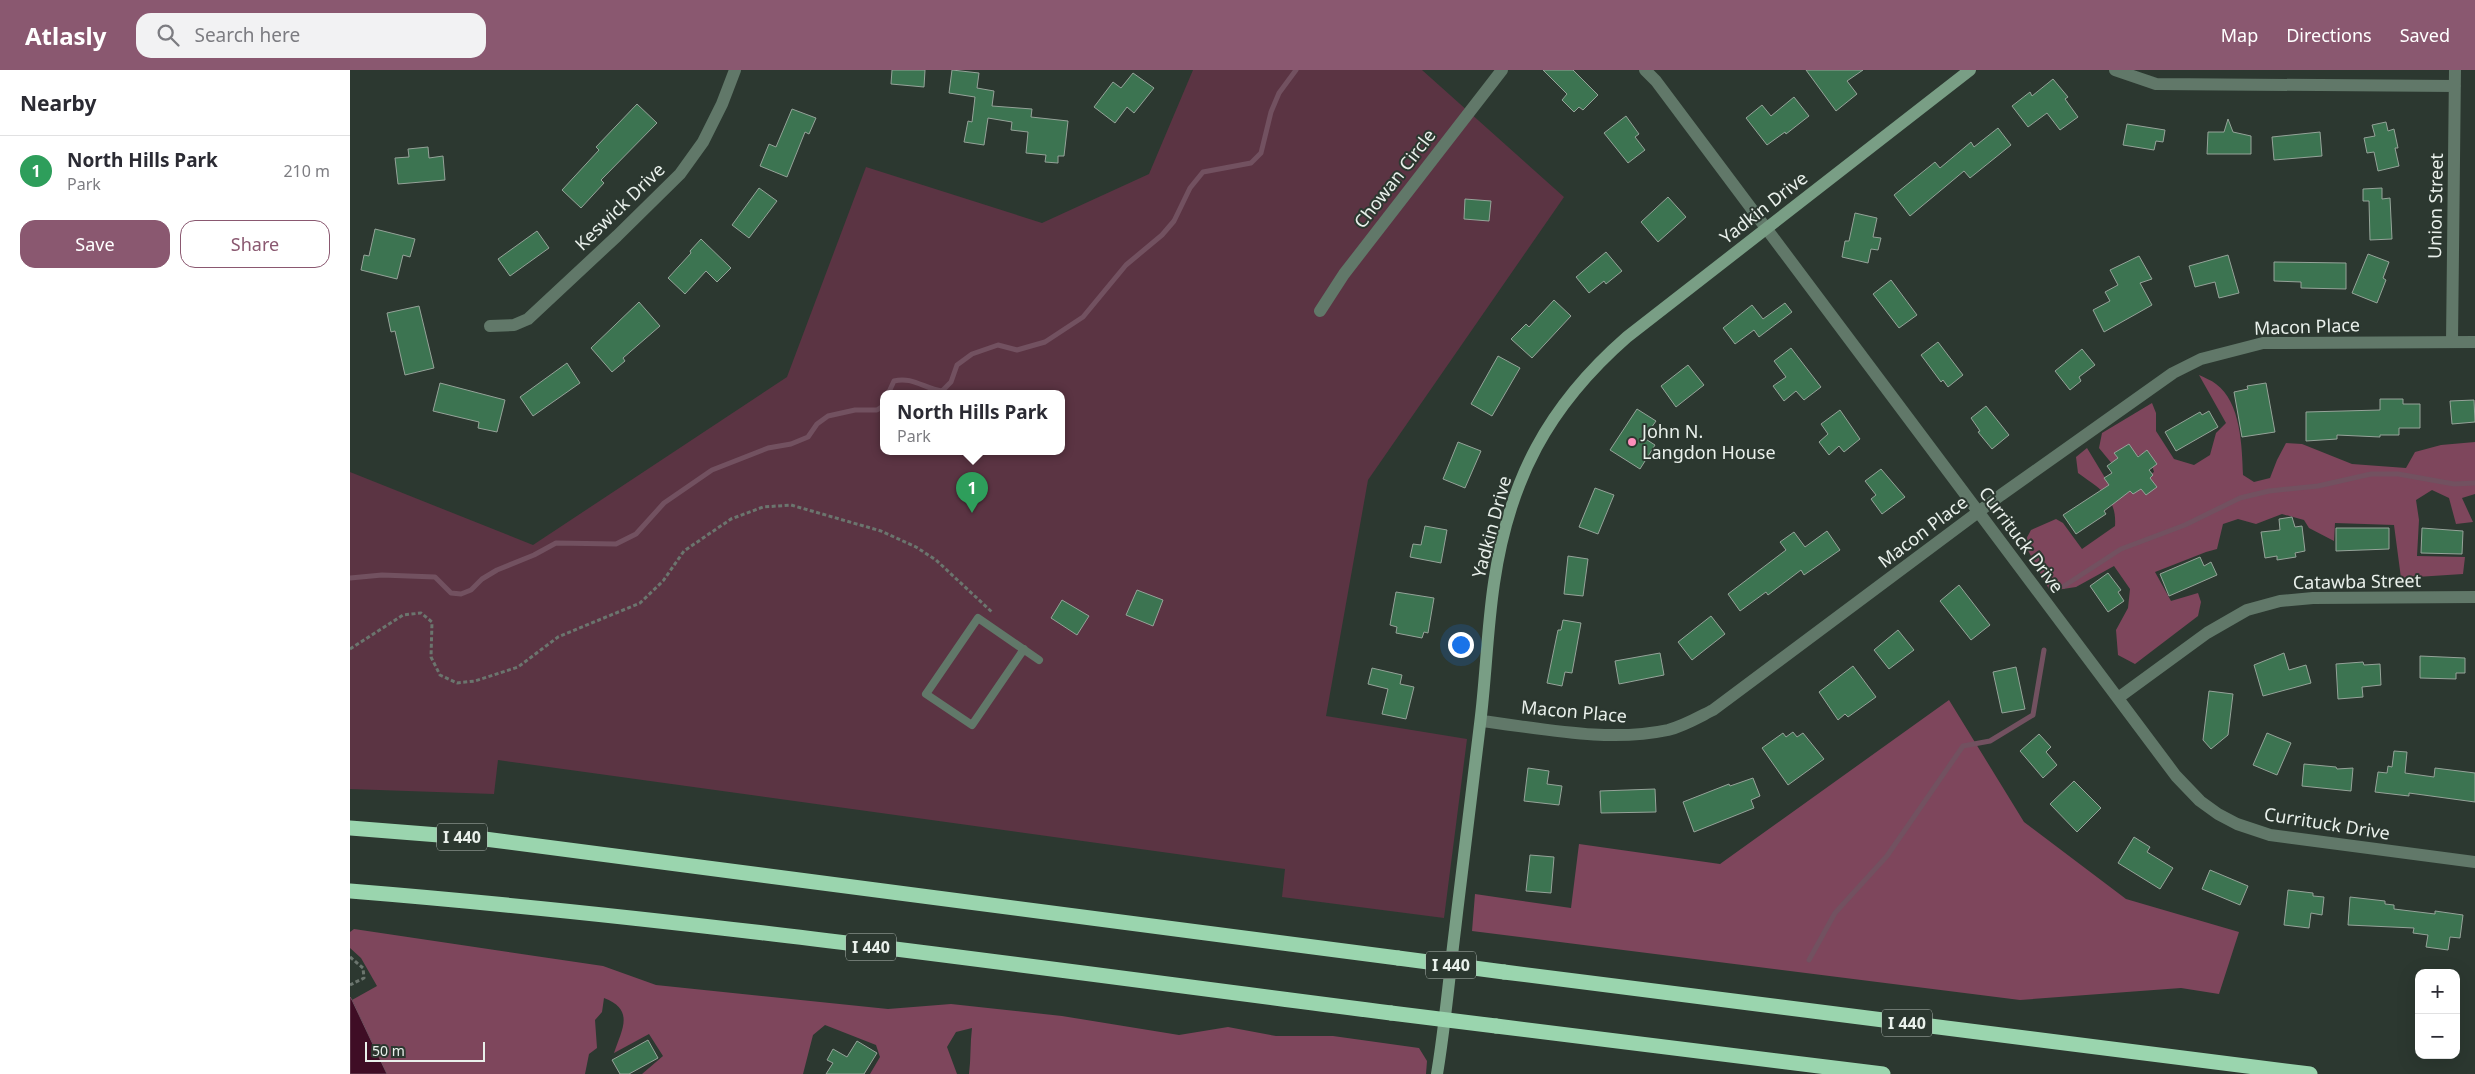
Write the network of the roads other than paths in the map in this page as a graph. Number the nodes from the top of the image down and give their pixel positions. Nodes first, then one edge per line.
1 (735, 70) edge
2 (1502, 70) edge
3 (1645, 70) edge
4 (1970, 70) edge
5 (2114, 70) edge
6 (2455, 70) edge
7 (2455, 86) junction
8 (1766, 228) junction
9 (1320, 311) dead end
10 (490, 326) dead end
11 (2452, 342) junction
12 (2475, 342) edge
13 (1978, 512) junction
14 (2475, 597) edge
15 (1024, 649) junction
16 (1039, 660) dead end
17 (2118, 698) junction
18 (1481, 721) junction
19 (350, 828) edge
20 (2475, 862) edge
21 (350, 891) edge
22 (1437, 1074) edge
23 (1883, 1074) edge
24 (2310, 1074) edge

1 - 10 street, Keswick Drive
2 - 9 street, Chowan Circle
3 - 8 street, Currituck Drive
4 - 8 street, Yadkin Drive
5 - 7 street
6 - 7 street, Union Street
7 - 11 street, Union Street
8 - 13 street, Currituck Drive
8 - 18 street, Yadkin Drive
11 - 12 street, Macon Place
11 - 13 street, Macon Place
13 - 17 street, Currituck Drive
13 - 18 street, Macon Place
14 - 17 street, Catawba Street
15 - 15 lane
15 - 16 lane
17 - 20 street, Currituck Drive
18 - 22 street, Yadkin Drive
19 - 24 highway, I 440, bridge
21 - 23 highway, I 440, bridge

